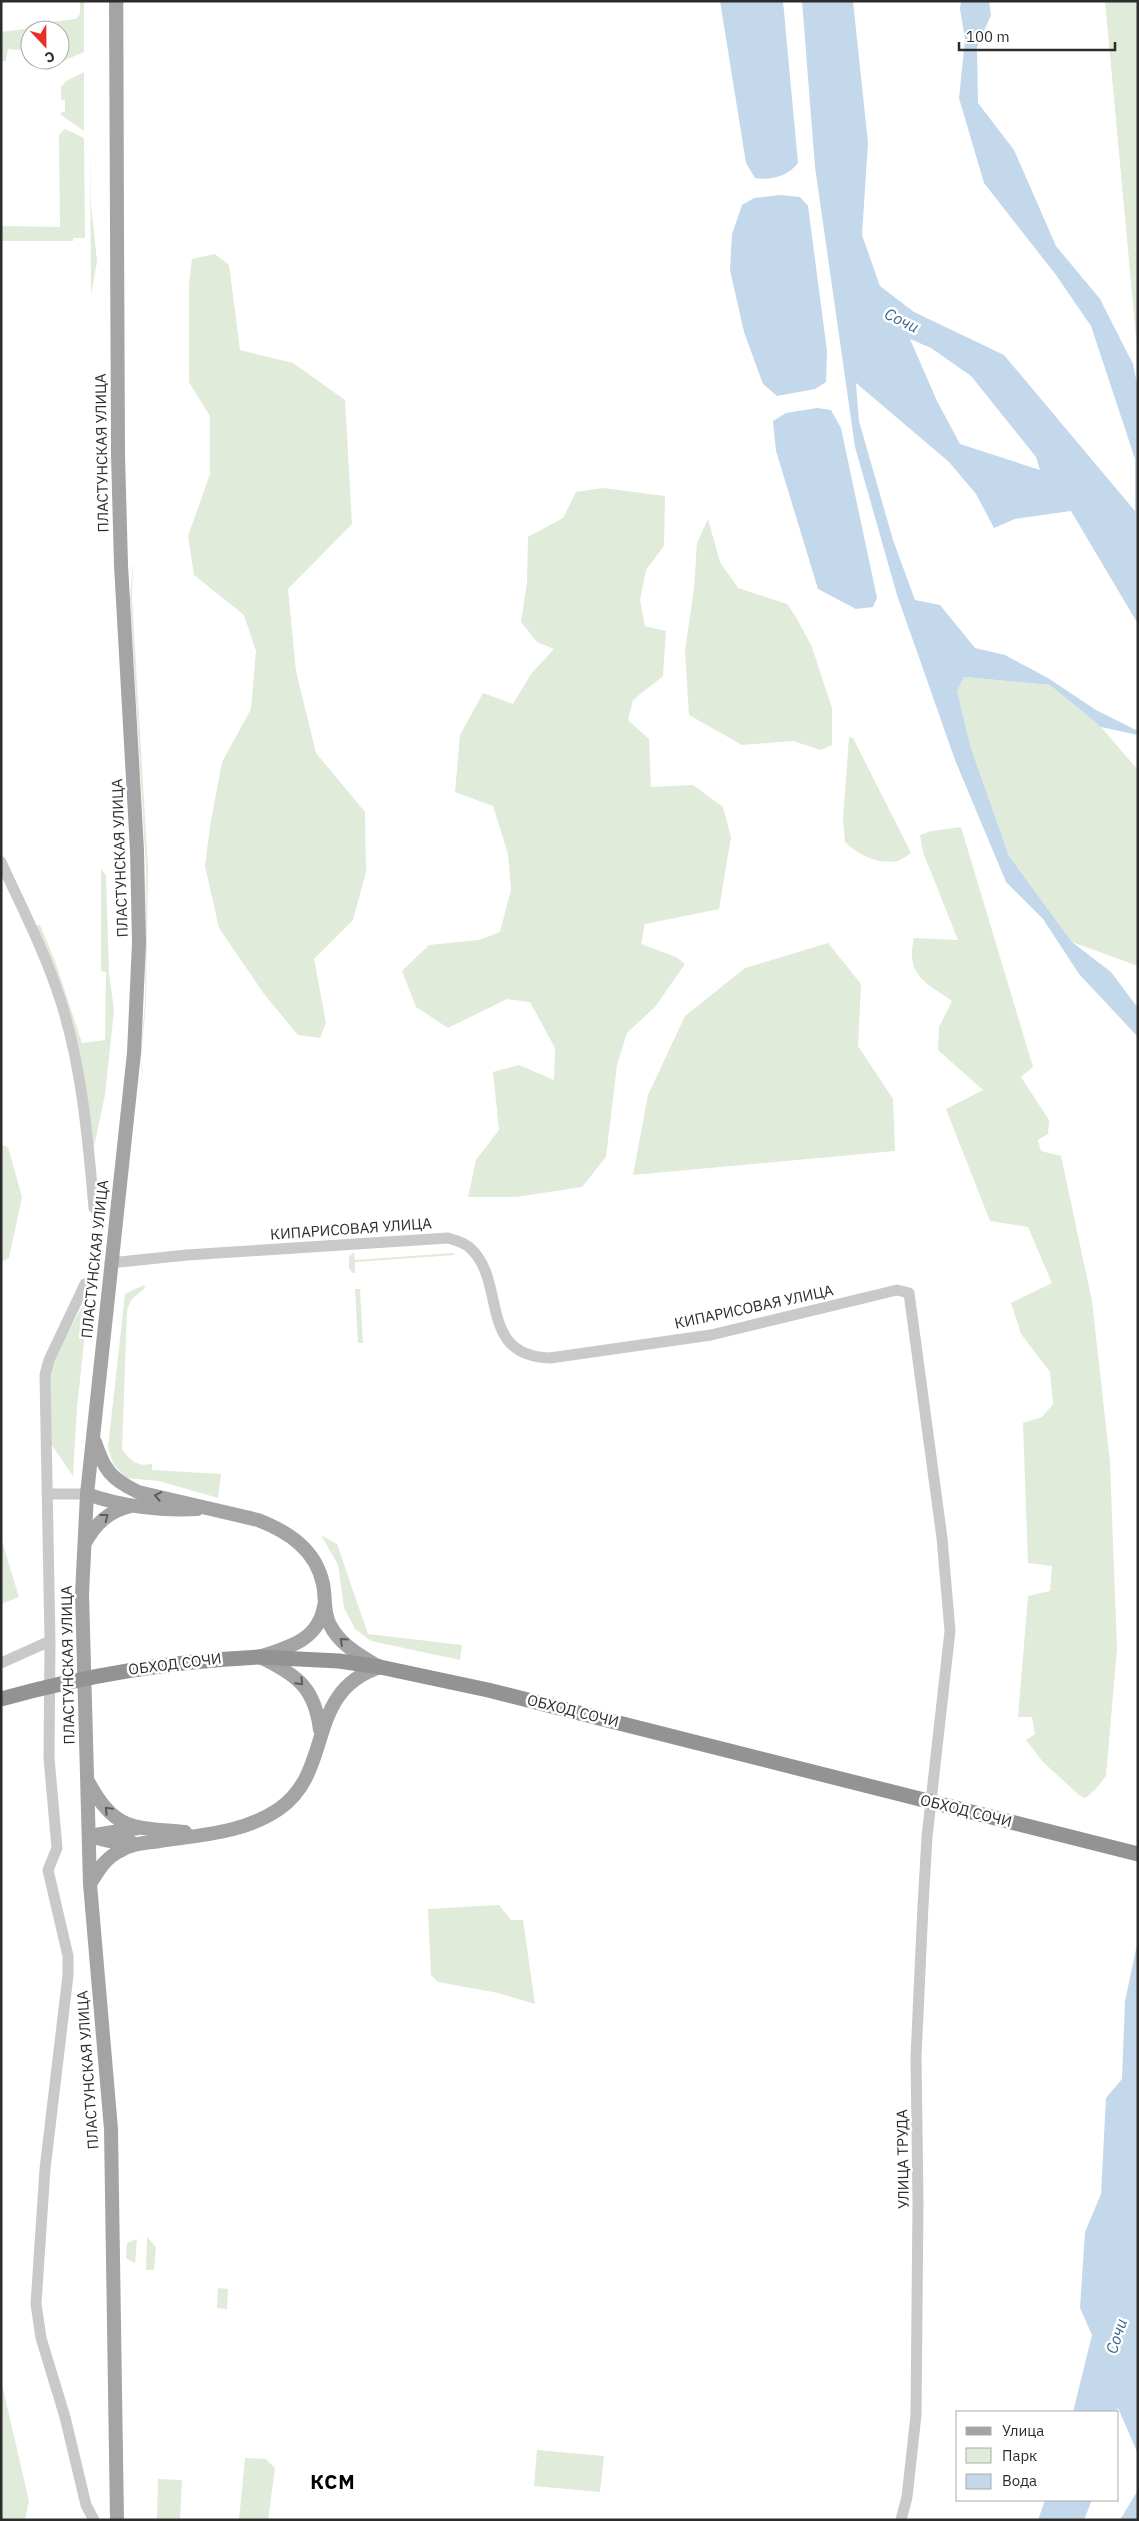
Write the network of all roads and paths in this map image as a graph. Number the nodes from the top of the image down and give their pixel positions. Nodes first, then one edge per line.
1 (116, 1) edge
2 (1, 862) edge
3 (94, 1208) dead end
4 (110, 1263) junction
5 (85, 1284) dead end
6 (93, 1436) junction
7 (47, 1494) junction
8 (87, 1494) junction
9 (137, 1499) junction
10 (85, 1544) junction
11 (324, 1602) junction
12 (50, 1641) junction
13 (259, 1657) junction
14 (1, 1663) edge
15 (380, 1667) junction
16 (1, 1699) edge
17 (320, 1732) junction
18 (87, 1779) junction
19 (931, 1796) joint
20 (138, 1828) junction
21 (203, 1834) junction
22 (89, 1836) junction
23 (139, 1843) junction
24 (1138, 1854) edge
25 (90, 1884) junction
26 (94, 2520) edge
27 (117, 2520) edge
28 (901, 2520) edge

1 - 4 main road, ПЛАСТУНСКАЯ УЛИЦА
2 - 3 street, ПЛАСТУНСКАЯ УЛИЦА
4 - 6 main road, ПЛАСТУНСКАЯ УЛИЦА
4 - 19 street, КИПАРИСОВАЯ УЛИЦА
5 - 7 street
6 - 8 main road, ПЛАСТУНСКАЯ УЛИЦА
6 - 9 main road
7 - 8 street
7 - 12 street
8 - 9 main road
8 - 10 main road, ПЛАСТУНСКАЯ УЛИЦА
10 -> 9 main road
9 - 11 main road
10 - 18 main road, ПЛАСТУНСКАЯ УЛИЦА
11 - 13 main road
15 -> 11 main road
12 - 14 street
12 - 26 street
13 - 15 highway, ОБХОД СОЧИ
13 - 16 highway, ОБХОД СОЧИ, bridge
13 -> 17 main road
15 - 17 main road
15 - 24 highway, ОБХОД СОЧИ, bridge
17 - 21 main road
20 -> 18 main road
18 - 22 main road, ПЛАСТУНСКАЯ УЛИЦА
19 - 28 street, УЛИЦА ТРУДА
20 - 21 main road
20 - 22 main road
21 - 23 main road
22 - 23 main road
22 - 25 main road, ПЛАСТУНСКАЯ УЛИЦА
23 - 25 main road
25 - 27 main road, ПЛАСТУНСКАЯ УЛИЦА

